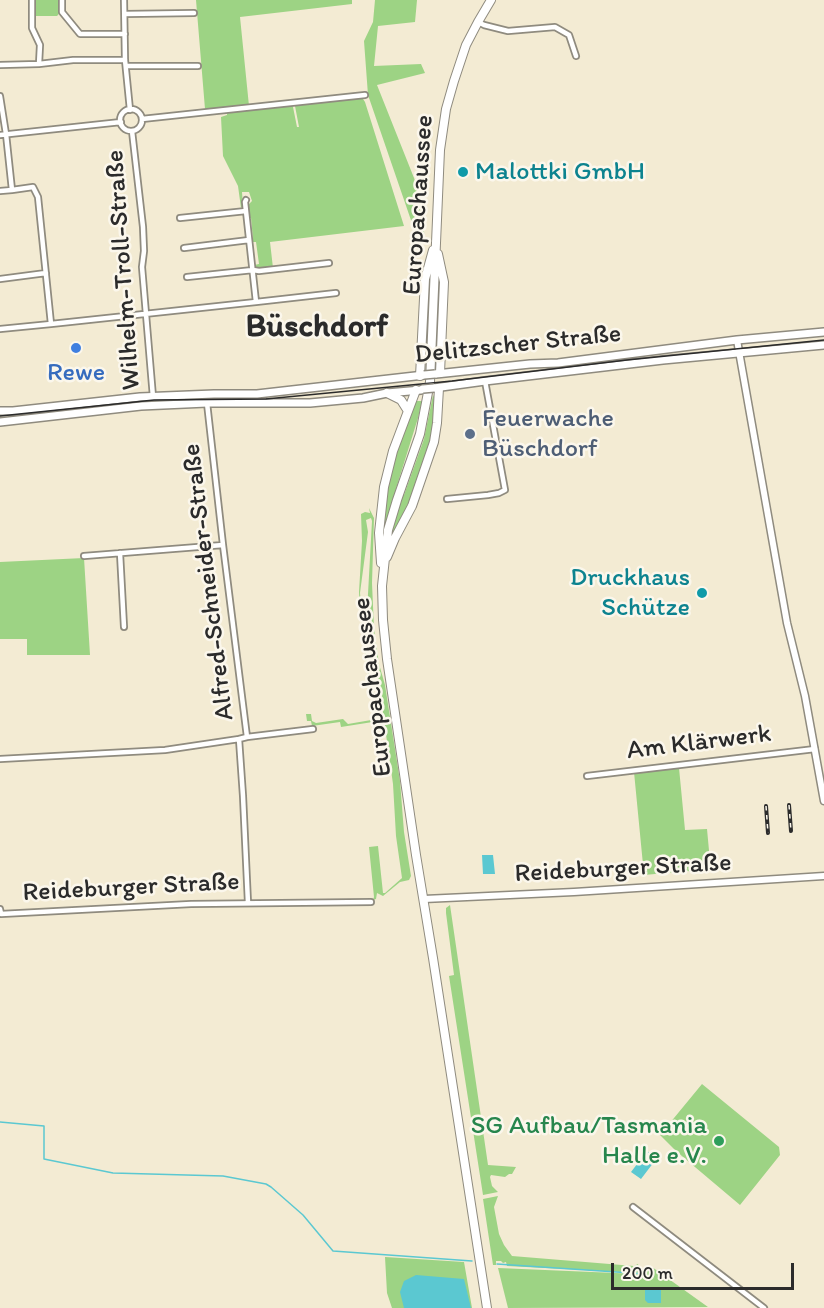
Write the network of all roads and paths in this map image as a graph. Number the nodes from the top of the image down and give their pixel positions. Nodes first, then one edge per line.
1 (32, 0) edge
2 (62, 0) edge
3 (124, 0) edge
4 (491, 0) edge
5 (194, 13) dead end
6 (125, 14) junction
7 (478, 22) junction
8 (125, 34) junction
9 (576, 56) dead end
10 (125, 60) junction
11 (39, 64) junction
12 (0, 65) edge
13 (126, 66) junction
14 (198, 66) dead end
15 (365, 95) dead end
16 (0, 96) edge
17 (130, 110) junction
18 (142, 119) junction
19 (121, 122) junction
20 (132, 131) junction
21 (6, 134) junction
22 (0, 135) edge
23 (12, 190) junction
24 (0, 191) edge
25 (246, 200) dead end
26 (246, 211) junction
27 (180, 218) dead end
28 (249, 240) junction
29 (436, 243) junction
30 (184, 248) dead end
31 (328, 263) dead end
32 (253, 270) junction
33 (46, 273) junction
34 (186, 277) dead end
35 (0, 279) edge
36 (336, 294) dead end
37 (256, 302) junction
38 (146, 314) junction
39 (51, 324) junction
40 (0, 329) edge
41 (824, 332) edge
42 (737, 340) junction
43 (824, 345) edge
44 (739, 353) junction
45 (438, 374) junction
46 (422, 375) junction
47 (485, 381) junction
48 (437, 388) junction
49 (420, 390) junction
50 (387, 393) junction
51 (207, 394) junction
52 (153, 397) junction
53 (207, 403) junction
54 (154, 406) junction
55 (0, 411) edge
56 (408, 411) junction
57 (0, 422) edge
58 (447, 499) dead end
59 (223, 545) junction
60 (120, 553) junction
61 (84, 556) dead end
62 (382, 573) junction
63 (124, 627) dead end
64 (313, 729) dead end
65 (247, 737) junction
66 (239, 739) junction
67 (815, 749) junction
68 (0, 759) edge
69 (587, 776) dead end
70 (824, 801) edge
71 (824, 876) edge
72 (423, 899) junction
73 (371, 902) dead end
74 (248, 903) junction
75 (0, 909) edge
76 (1, 914) edge
77 (633, 1207) dead end
78 (487, 1308) edge
79 (764, 1308) edge

1 - 11 street
2 - 8 street
3 - 6 street
4 - 7 main road, Europachaussee
5 - 6 street
6 - 8 street
7 - 9 street
7 - 29 main road, Europachaussee
8 - 10 street
10 - 11 street
10 - 13 street
11 - 12 street
13 - 14 street
13 - 17 street
15 - 18 street
16 - 21 street
17 - 18 street
17 - 19 street
18 - 20 street
19 - 20 street
19 - 21 street
20 - 38 street, Wilhelm-Troll-Straße
21 - 22 street
21 - 23 street
23 - 24 street
23 - 33 street
25 - 26 street
26 - 27 street
26 - 28 street
28 - 30 street
28 - 32 street
29 - 45 main road
29 - 46 main road
29 - 62 main road, Europachaussee
31 - 32 street
32 - 34 street
32 - 37 street
33 - 35 street
33 - 39 street
36 - 37 street
37 - 38 street
38 - 39 street
38 - 52 street, Wilhelm-Troll-Straße
39 - 40 street
41 - 42 main road, Delitzscher Straße
42 - 44 street
42 - 45 main road, Delitzscher Straße
43 - 44 main road, Delitzscher Straße
44 - 47 main road, Delitzscher Straße
44 - 67 street
45 - 46 main road, Delitzscher Straße, bridge
45 - 48 main road
46 - 49 main road
46 - 51 main road, Delitzscher Straße
47 - 48 main road, Delitzscher Straße
47 - 58 street, Delitzscher Straße
48 - 49 main road, Delitzscher Straße, bridge
48 - 62 main road
49 - 50 main road, Delitzscher Straße
49 - 56 main road
50 - 53 main road, Delitzscher Straße
50 - 56 main road
51 - 52 main road, Delitzscher Straße
51 - 53 street, Alfred-Schneider-Straße
52 - 54 street, Wilhelm-Troll-Straße
52 - 55 main road, Delitzscher Straße
53 - 54 main road, Delitzscher Straße
53 - 59 street, Alfred-Schneider-Straße
54 - 57 main road, Delitzscher Straße
56 - 62 main road
59 - 60 street
59 - 65 street, Alfred-Schneider-Straße
60 - 61 street
60 - 63 street
62 - 72 main road, Europachaussee
64 - 65 street
65 - 66 street, Alfred-Schneider-Straße
66 - 68 street
66 - 74 street, Alfred-Schneider-Straße
67 - 69 street, Am Klärwerk
67 - 70 street
71 - 72 street, Reideburger Straße
72 - 78 main road, Europachaussee
73 - 74 street, Reideburger Straße
74 - 76 street, Reideburger Straße
75 - 76 street
77 - 79 street

